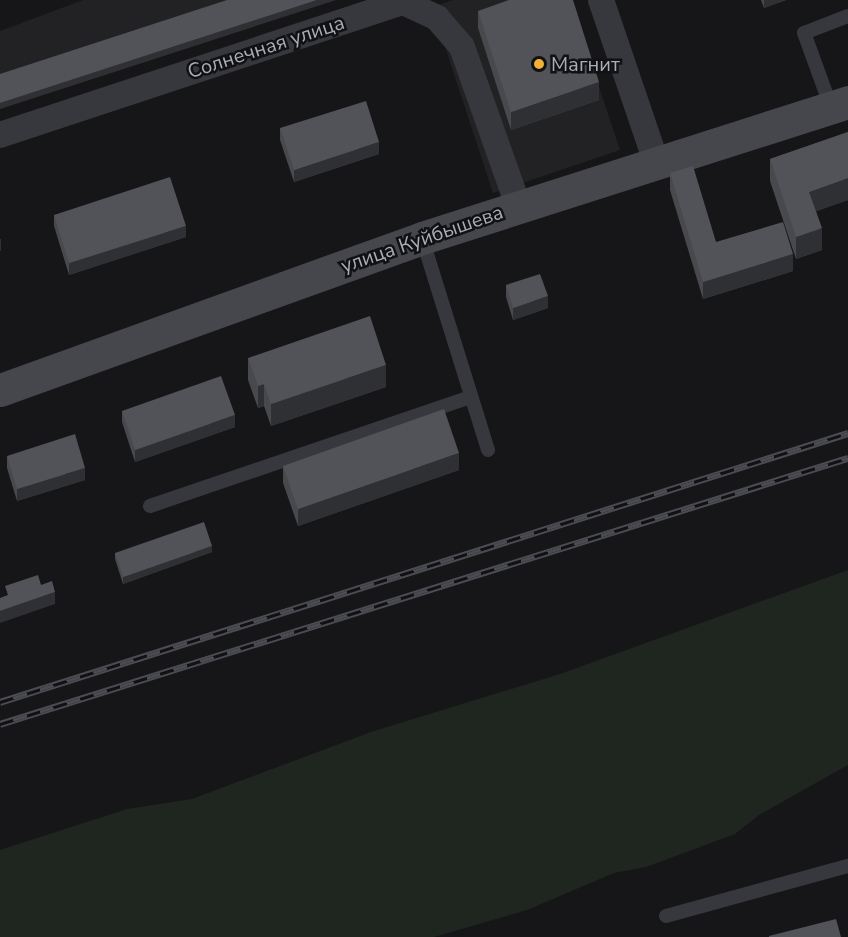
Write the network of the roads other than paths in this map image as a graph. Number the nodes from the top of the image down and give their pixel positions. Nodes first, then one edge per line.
1 (601, 0) edge
2 (406, 1) edge
3 (848, 16) edge
4 (840, 105) edge
5 (0, 135) edge
6 (656, 162) junction
7 (518, 205) junction
8 (422, 238) junction
9 (0, 390) edge
10 (471, 397) junction
11 (488, 450) dead end
12 (150, 506) dead end
13 (848, 866) edge
14 (666, 916) dead end

1 - 6 street
2 - 5 street, Солнечная улица
2 - 7 street, Солнечная улица
3 - 4 lane
4 - 6 street, улица Куйбышева
6 - 7 street, улица Куйбышева
7 - 8 street, улица Куйбышева
8 - 9 street, улица Куйбышева
8 - 10 lane
10 - 11 lane
10 - 12 lane
13 - 14 lane

